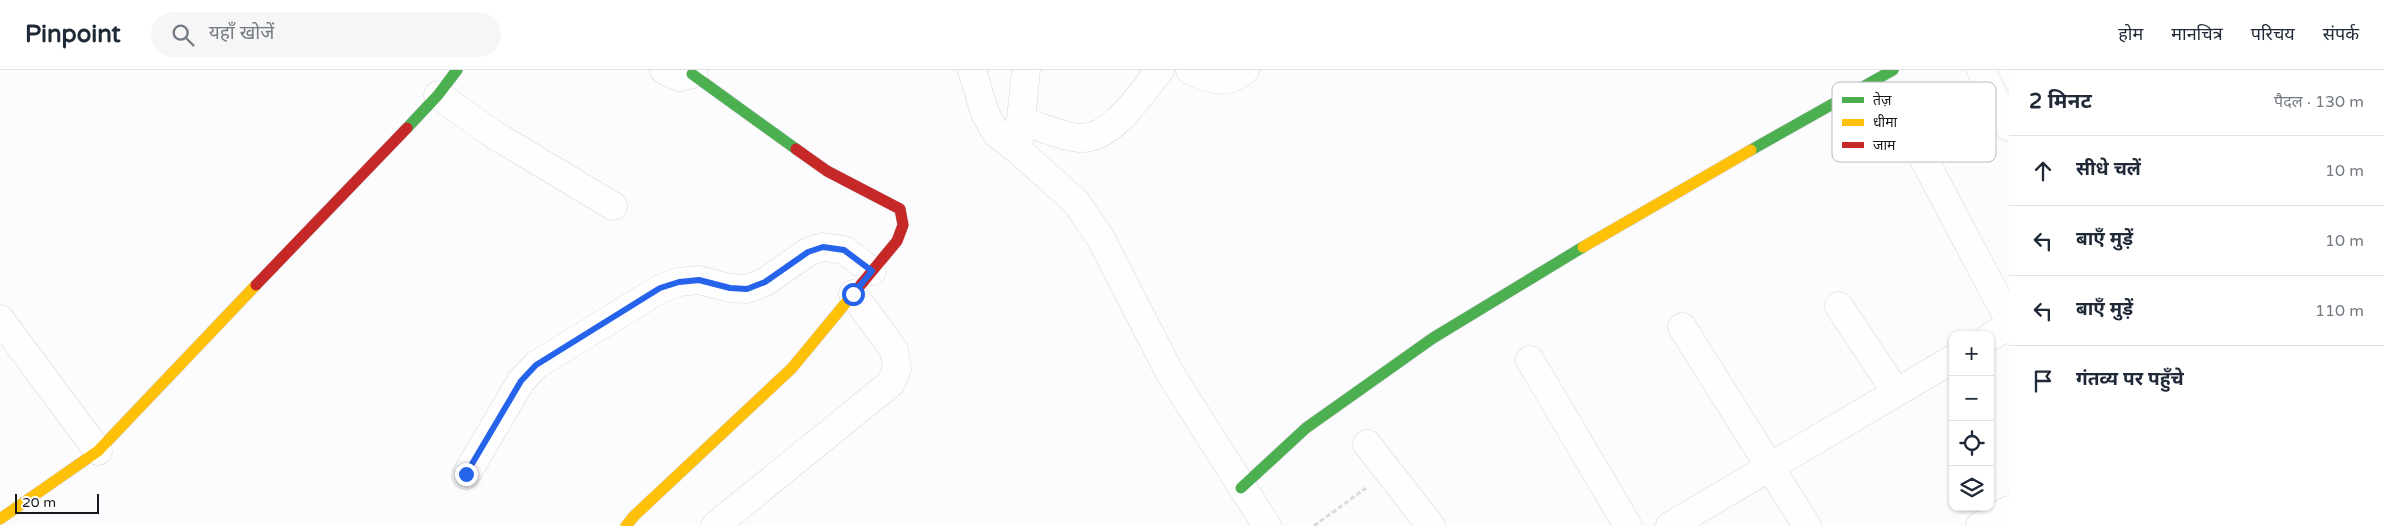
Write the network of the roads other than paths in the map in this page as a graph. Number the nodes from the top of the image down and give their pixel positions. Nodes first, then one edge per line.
1 (457, 70) edge
2 (664, 70) edge
3 (972, 70) edge
4 (1026, 70) edge
5 (1160, 70) edge
6 (1190, 70) edge
7 (1245, 70) edge
8 (1892, 70) edge
9 (1981, 70) edge
10 (693, 72) edge
11 (1871, 82) edge
12 (1987, 82) edge
13 (438, 95) junction
14 (1996, 101) edge
15 (1832, 104) edge
16 (1020, 121) junction
17 (2009, 127) edge
18 (1018, 150) junction
19 (1925, 162) edge
20 (613, 206) dead end
21 (872, 271) junction
22 (853, 294) junction
23 (1839, 306) dead end
24 (0, 319) edge
25 (2009, 320) edge
26 (2009, 326) edge
27 (1682, 327) dead end
28 (1994, 335) edge
29 (9, 350) edge
30 (1530, 360) dead end
31 (1949, 361) edge
32 (1896, 392) junction
33 (1366, 444) dead end
34 (98, 450) junction
35 (1770, 465) junction
36 (466, 474) dead end
37 (1241, 488) junction
38 (2009, 510) edge
39 (0, 519) edge
40 (626, 526) edge
41 (715, 526) edge
42 (1267, 526) edge
43 (1431, 526) edge
44 (1628, 526) edge
45 (1670, 526) edge
46 (1807, 526) edge
47 (1980, 526) edge

1 - 13 street
2 - 10 street
3 - 18 street
4 - 16 street
5 - 16 street
6 - 7 street
8 - 11 street
9 - 12 street
10 - 21 street
13 - 20 street
13 - 34 street
14 - 17 street
15 - 37 street
16 - 18 street
18 - 37 street
19 - 25 street
21 - 22 street
21 - 36 street
22 - 40 street
22 - 41 street
23 - 32 street
24 - 29 street
26 - 28 street
27 - 35 street
29 - 34 street
30 - 44 street
31 - 32 street
32 - 35 street
33 - 43 street
34 - 39 street
35 - 45 street
35 - 46 street
37 - 42 street
38 - 47 street

